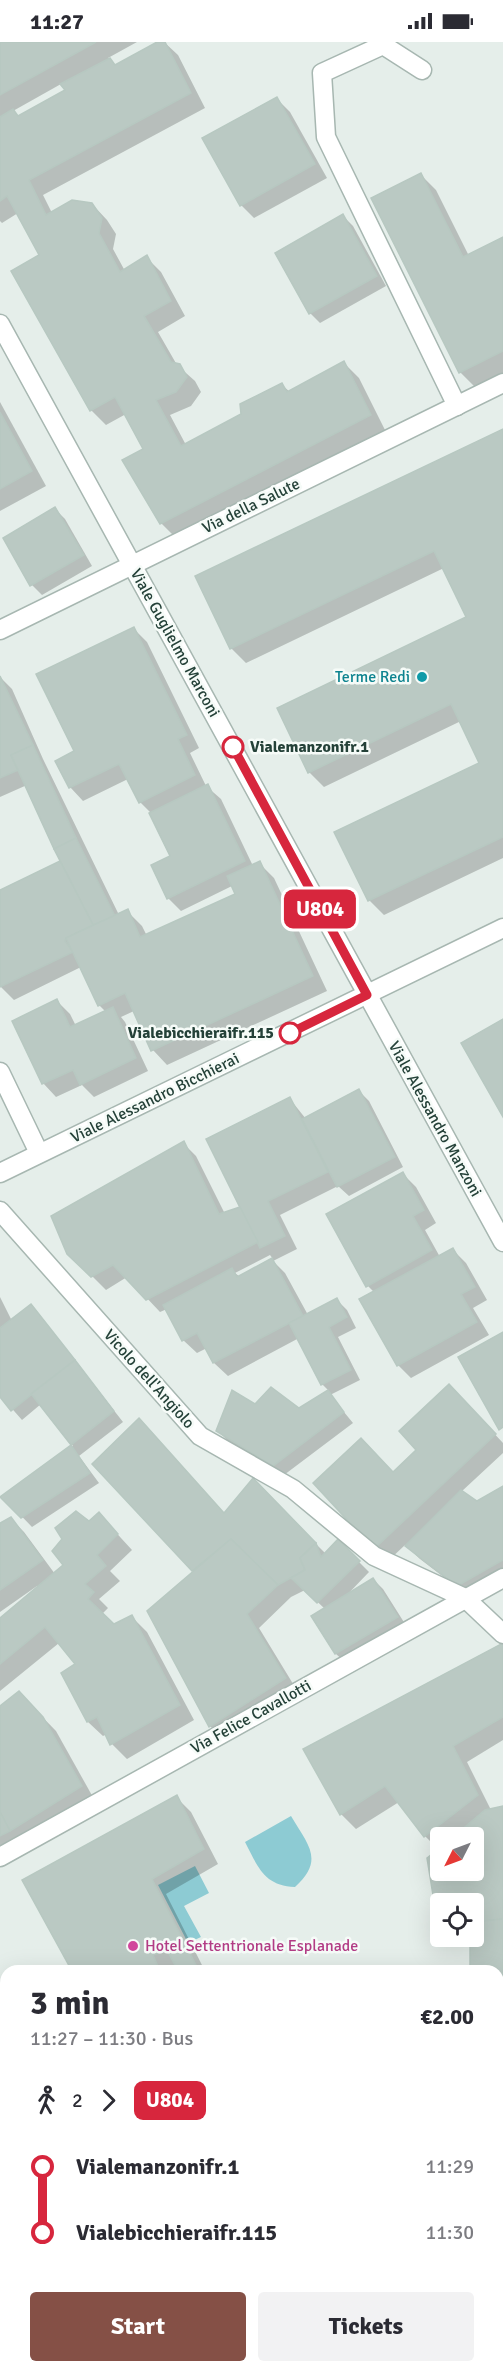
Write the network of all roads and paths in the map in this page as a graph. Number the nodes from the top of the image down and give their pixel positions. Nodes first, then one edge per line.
1 (422, 70) dead end
2 (0, 324) edge
3 (503, 383) edge
4 (457, 406) junction
5 (131, 564) junction
6 (0, 630) edge
7 (503, 928) edge
8 (367, 995) junction
9 (0, 1072) edge
10 (39, 1154) junction
11 (0, 1173) edge
12 (0, 1210) edge
13 (503, 1242) edge
14 (503, 1578) edge
15 (465, 1598) junction
16 (503, 1634) edge
17 (0, 1857) edge

1 - 4 street
2 - 5 street, Viale Guglielmo Marconi
3 - 4 street, Via della Salute
4 - 5 street, Via della Salute
5 - 6 street, Via della Salute
5 - 8 street, Viale Guglielmo Marconi
7 - 8 street, Viale Alessandro Bicchierai
8 - 10 street, Viale Alessandro Bicchierai
8 - 13 street, Viale Alessandro Manzoni
9 - 10 street
10 - 11 street, Viale Alessandro Bicchierai
12 - 15 street, Vicolo dell'Angiolo
14 - 15 street, Via Felice Cavallotti
15 - 16 street, Vicolo dell'Angiolo
15 - 17 street, Via Felice Cavallotti

